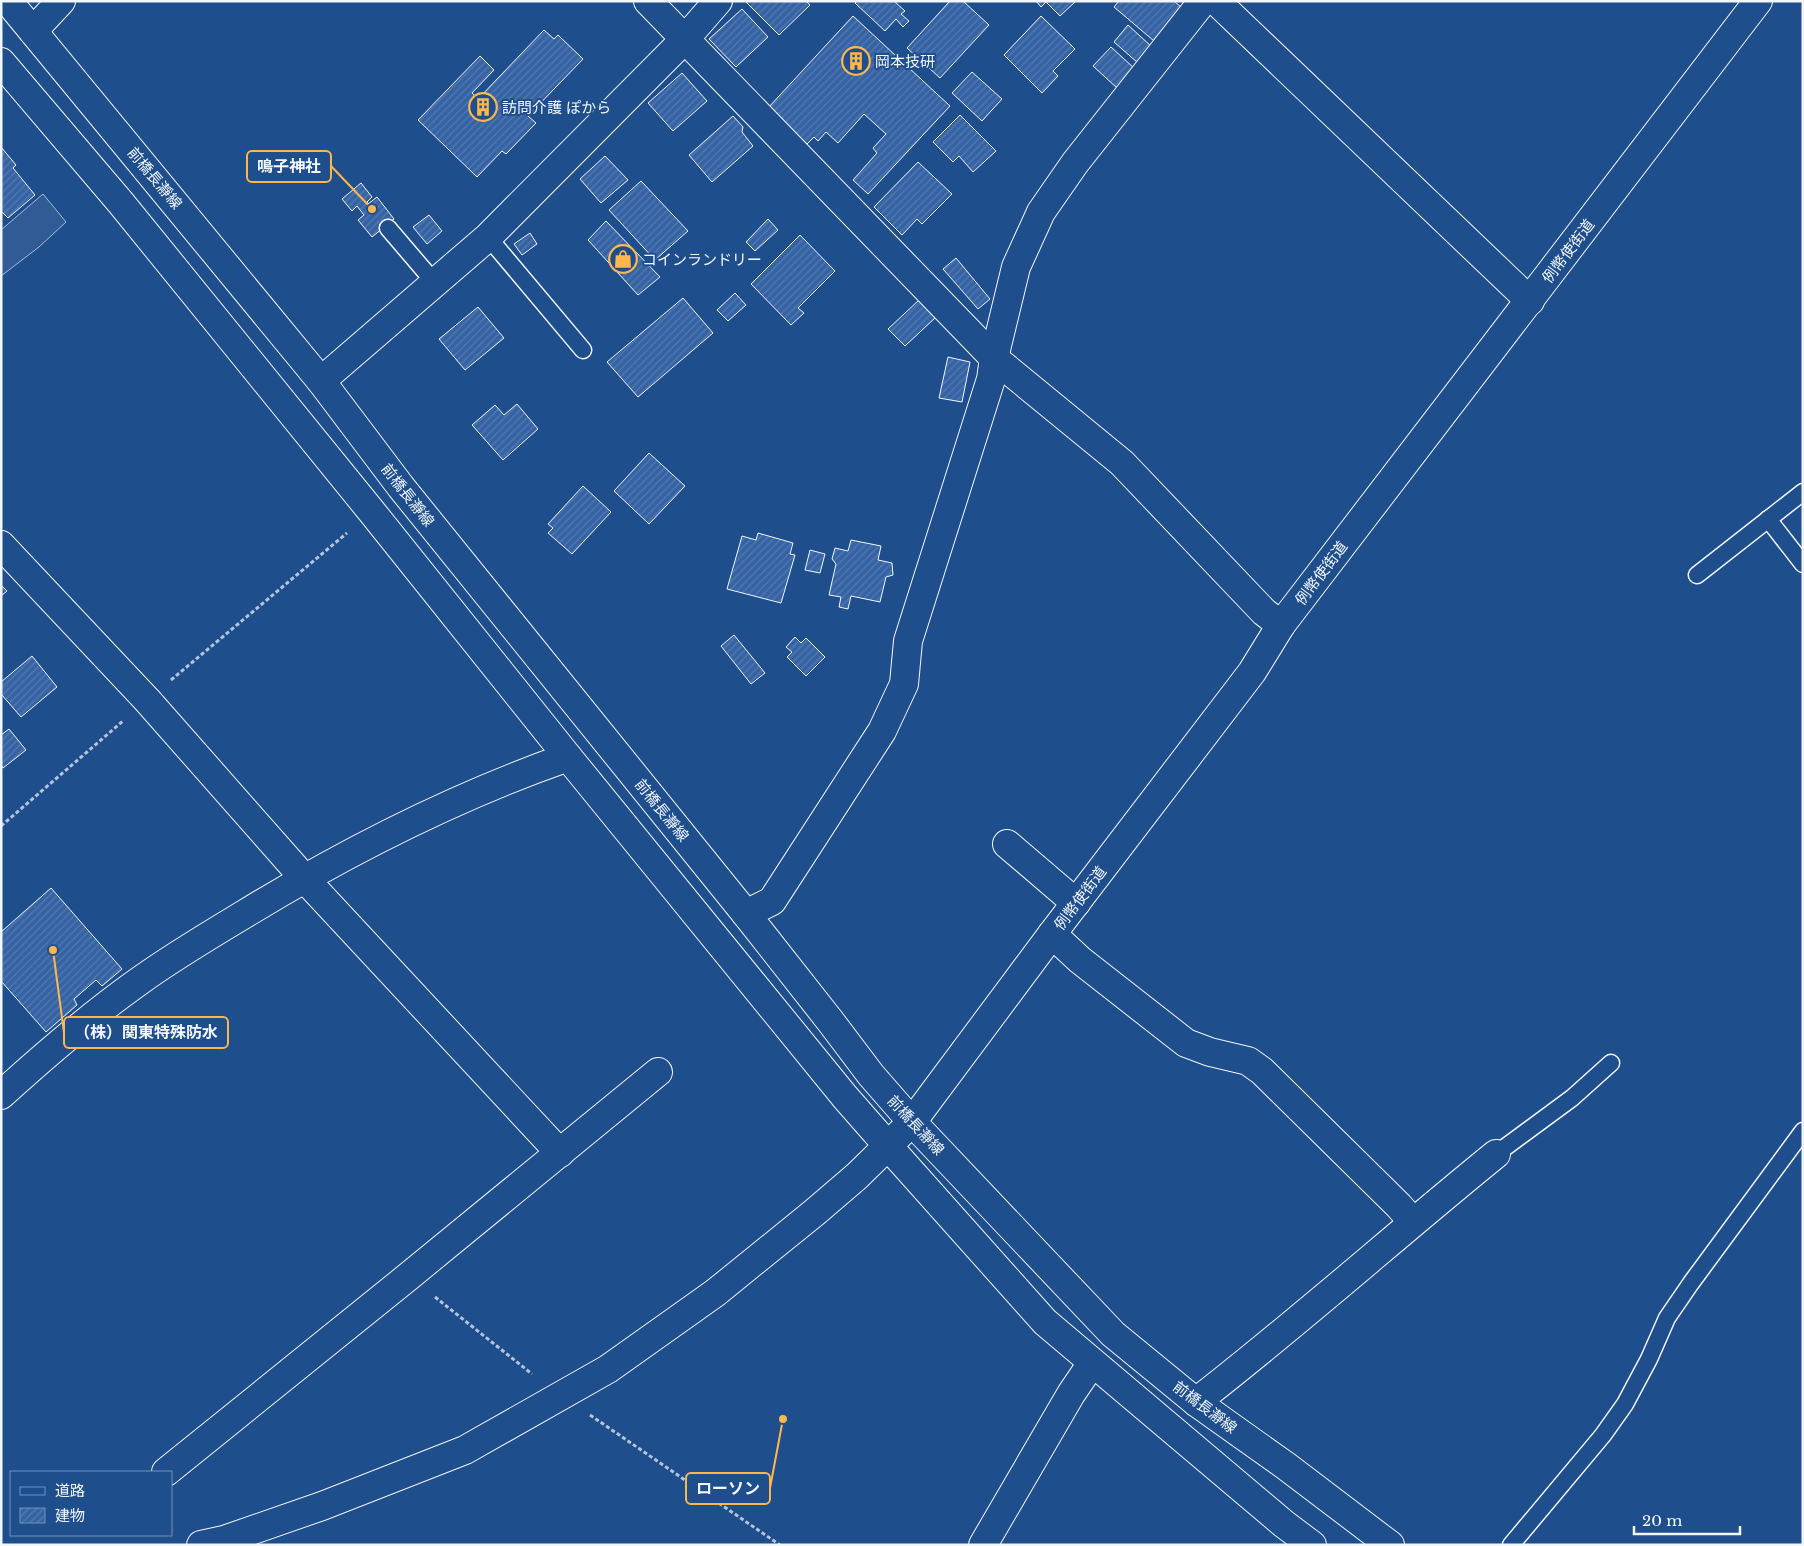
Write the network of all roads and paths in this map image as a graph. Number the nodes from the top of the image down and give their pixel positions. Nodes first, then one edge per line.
1 (8, 1) edge
2 (61, 1) edge
3 (648, 1) edge
4 (718, 1) edge
5 (1202, 1) edge
6 (1216, 1) edge
7 (1758, 1) edge
8 (33, 30) junction
9 (685, 39) junction
10 (1, 62) edge
11 (388, 228) dead end
12 (488, 236) junction
13 (435, 283) junction
14 (1530, 301) junction
15 (583, 350) dead end
16 (994, 358) junction
17 (322, 382) junction
18 (1803, 492) edge
19 (372, 512) junction
20 (1768, 519) junction
21 (1, 545) edge
22 (1803, 564) edge
23 (1697, 575) dead end
24 (1281, 625) junction
25 (147, 700) junction
26 (568, 757) junction
27 (1, 826) edge
28 (1007, 844) dead end
29 (304, 878) junction
30 (1076, 903) junction
31 (746, 914) junction
32 (1052, 934) junction
33 (1611, 1063) dead end
34 (658, 1072) dead end
35 (1, 1095) edge
36 (912, 1122) junction
37 (1803, 1131) edge
38 (888, 1146) junction
39 (560, 1153) junction
40 (1496, 1154) joint
41 (1412, 1221) junction
42 (1092, 1363) junction
43 (1196, 1402) junction
44 (167, 1471) edge
45 (217, 1543) edge
46 (983, 1545) edge
47 (1312, 1545) edge
48 (1390, 1545) edge
49 (1510, 1545) edge

1 - 8 street, 前橋長瀞線
2 - 8 street
3 - 9 street
4 - 9 street
5 - 16 street
6 - 14 street
7 - 14 street, 例幣使街道
8 - 17 street, 前橋長瀞線
9 - 12 street
9 - 16 street
10 - 19 street
11 - 13 lane
12 - 13 street
12 - 15 lane
13 - 17 street
14 - 24 street, 例幣使街道
16 - 24 street
16 - 31 street
17 - 31 street, 前橋長瀞線
18 - 20 lane
19 - 25 path
19 - 26 street
20 - 22 lane
20 - 23 lane
21 - 25 street
24 - 30 street, 例幣使街道
25 - 27 path
25 - 29 street
26 - 29 street
26 - 38 street
28 - 30 street
29 - 35 street
29 - 39 street
30 - 32 street, 例幣使街道
31 - 36 street, 前橋長瀞線
32 - 36 street, 例幣使街道
32 - 41 street
33 - 40 lane
34 - 39 street
36 - 38 street, 例幣使街道
36 - 43 street, 前橋長瀞線
37 - 49 lane
38 - 42 street
38 - 45 street, 例幣使街道
39 - 44 street
40 - 41 street
41 - 43 street
42 - 46 street
42 - 47 street
43 - 48 street, 前橋長瀞線

